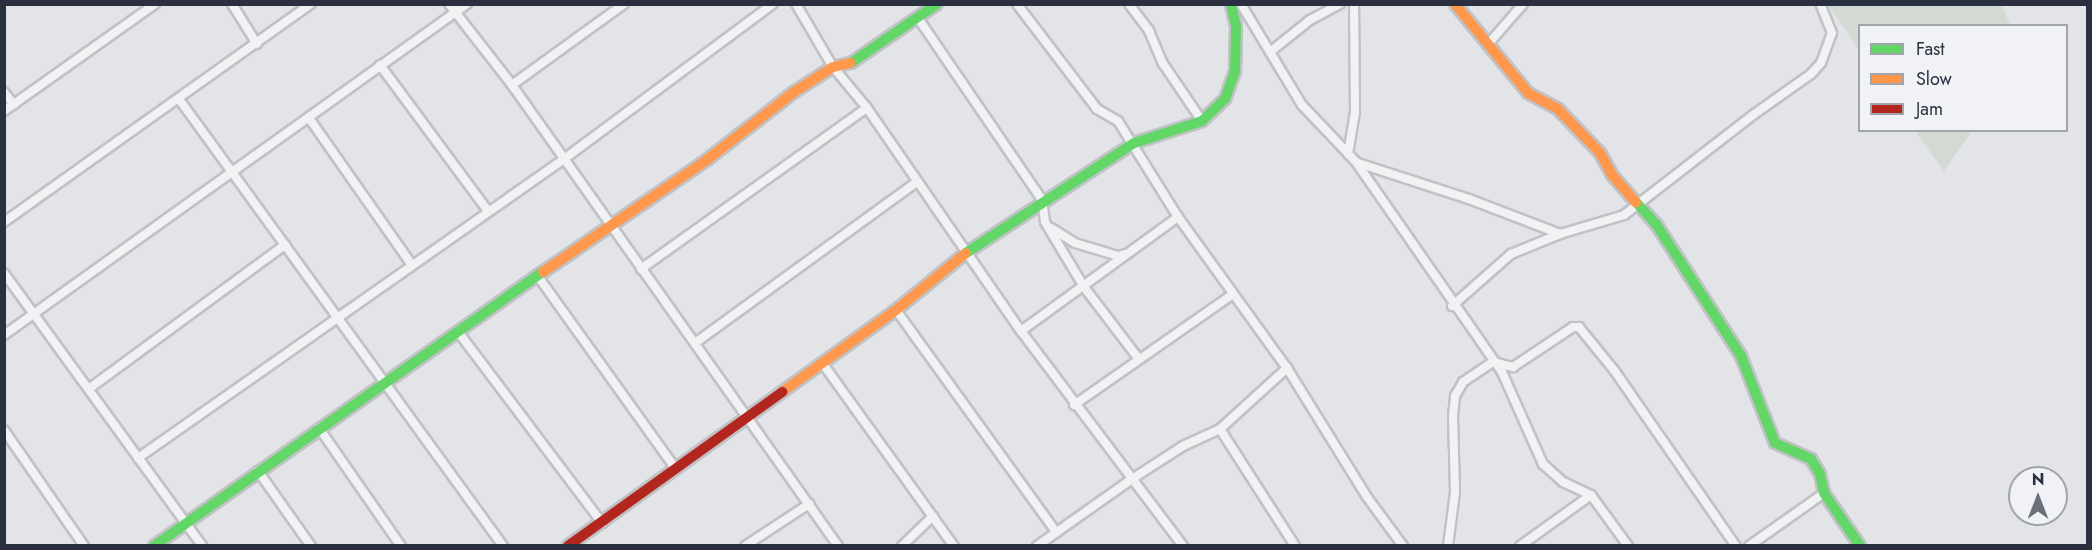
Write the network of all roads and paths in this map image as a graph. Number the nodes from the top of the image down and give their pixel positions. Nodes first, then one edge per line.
1 (154, 4) edge
2 (232, 4) edge
3 (311, 4) edge
4 (448, 4) edge
5 (467, 4) edge
6 (624, 4) edge
7 (773, 4) edge
8 (796, 4) edge
9 (937, 4) edge
10 (1017, 4) edge
11 (1129, 4) edge
12 (1231, 4) edge
13 (1241, 4) edge
14 (1340, 4) edge
15 (1354, 4) edge
16 (1455, 4) edge
17 (1523, 4) edge
18 (1820, 4) edge
19 (455, 14) junction
20 (918, 18) junction
21 (1490, 42) junction
22 (257, 44) junction
23 (1270, 52) junction
24 (380, 65) junction
25 (833, 67) junction
26 (512, 86) junction
27 (4, 92) edge
28 (179, 99) junction
29 (14, 105) junction
30 (867, 108) junction
31 (4, 111) edge
32 (309, 118) junction
33 (1202, 121) junction
34 (1134, 143) junction
35 (1348, 154) junction
36 (564, 159) junction
37 (1356, 162) junction
38 (234, 171) junction
39 (917, 182) junction
40 (1042, 200) junction
41 (1637, 202) junction
42 (488, 211) junction
43 (1178, 217) junction
44 (4, 222) edge
45 (608, 225) junction
46 (1050, 227) junction
47 (1560, 234) junction
48 (285, 245) junction
49 (966, 253) junction
50 (1128, 253) junction
51 (412, 265) junction
52 (640, 269) junction
53 (4, 273) edge
54 (537, 275) junction
55 (1084, 287) junction
56 (1233, 294) junction
57 (1452, 306) junction
58 (896, 310) junction
59 (33, 315) junction
60 (337, 317) junction
61 (1022, 331) junction
62 (459, 333) junction
63 (4, 335) edge
64 (695, 344) junction
65 (1138, 357) junction
66 (1493, 362) junction
67 (823, 364) junction
68 (1287, 368) junction
69 (384, 384) junction
70 (90, 388) junction
71 (1074, 405) junction
72 (749, 418) junction
73 (319, 428) junction
74 (1220, 429) junction
75 (4, 430) edge
76 (138, 458) junction
77 (676, 469) junction
78 (258, 471) junction
79 (1132, 478) junction
80 (1824, 494) junction
81 (1591, 495) junction
82 (809, 504) junction
83 (933, 516) junction
84 (185, 522) junction
85 (602, 523) junction
86 (1056, 532) junction
87 (1522, 545) edge
88 (84, 546) edge
89 (154, 546) edge
90 (202, 546) edge
91 (311, 546) edge
92 (401, 546) edge
93 (503, 546) edge
94 (568, 546) edge
95 (745, 546) edge
96 (838, 546) edge
97 (902, 546) edge
98 (954, 546) edge
99 (1037, 546) edge
100 (1183, 546) edge
101 (1295, 546) edge
102 (1404, 546) edge
103 (1448, 546) edge
104 (1628, 546) edge
105 (1736, 546) edge
106 (1749, 546) edge
107 (1860, 546) edge

1 - 29 street
2 - 22 street
3 - 22 street
4 - 19 street
5 - 19 street
6 - 26 street
7 - 36 street
8 - 25 street
9 - 20 street
10 - 34 street
11 - 33 street
12 - 33 street
13 - 23 street
14 - 23 street
15 - 35 street
16 - 21 street
17 - 21 street
18 - 41 street
19 - 24 street
19 - 26 street
20 - 25 street
20 - 40 street
21 - 41 street
22 - 28 street
23 - 35 street
24 - 32 street
24 - 42 street
25 - 30 street
25 - 45 street
26 - 36 street
27 - 29 street
28 - 38 street
28 - 44 street
29 - 31 street
30 - 39 street
30 - 52 street
32 - 38 street
32 - 51 street
33 - 34 street
34 - 40 street
34 - 43 street
35 - 37 street
36 - 42 street
36 - 45 street
37 - 47 street
37 - 57 street
38 - 48 street
38 - 59 street
39 - 49 street
39 - 64 street
40 - 46 street
40 - 49 street
41 - 47 street
41 - 80 street
42 - 51 street
43 - 50 street
43 - 56 street
45 - 52 street
45 - 54 street
46 - 50 street
46 - 55 street
47 - 57 street
48 - 60 street
48 - 70 street
49 - 58 street
49 - 61 street
50 - 55 street
51 - 60 street
52 - 64 street
53 - 59 street
54 - 62 street
54 - 77 street
55 - 61 street
55 - 65 street
56 - 65 street
56 - 68 street
57 - 66 street
58 - 67 street
58 - 86 street
59 - 63 street
59 - 70 street
60 - 69 street
60 - 76 street
61 - 71 street
62 - 69 street
62 - 85 street
64 - 72 street
65 - 71 street
66 - 81 street
66 - 103 street
66 - 105 street
67 - 72 street
67 - 83 street
68 - 74 street
68 - 102 street
69 - 73 street
69 - 93 street
70 - 76 street
71 - 79 street
72 - 77 street
72 - 82 street
73 - 78 street
73 - 92 street
74 - 79 street
74 - 101 street
75 - 88 street
76 - 84 street
77 - 85 street
78 - 84 street
78 - 91 street
79 - 86 street
79 - 100 street
80 - 106 street
80 - 107 street
81 - 87 street
81 - 104 street
82 - 95 street
82 - 96 street
83 - 97 street
83 - 98 street
84 - 89 street
84 - 90 street
85 - 94 street
86 - 99 street

